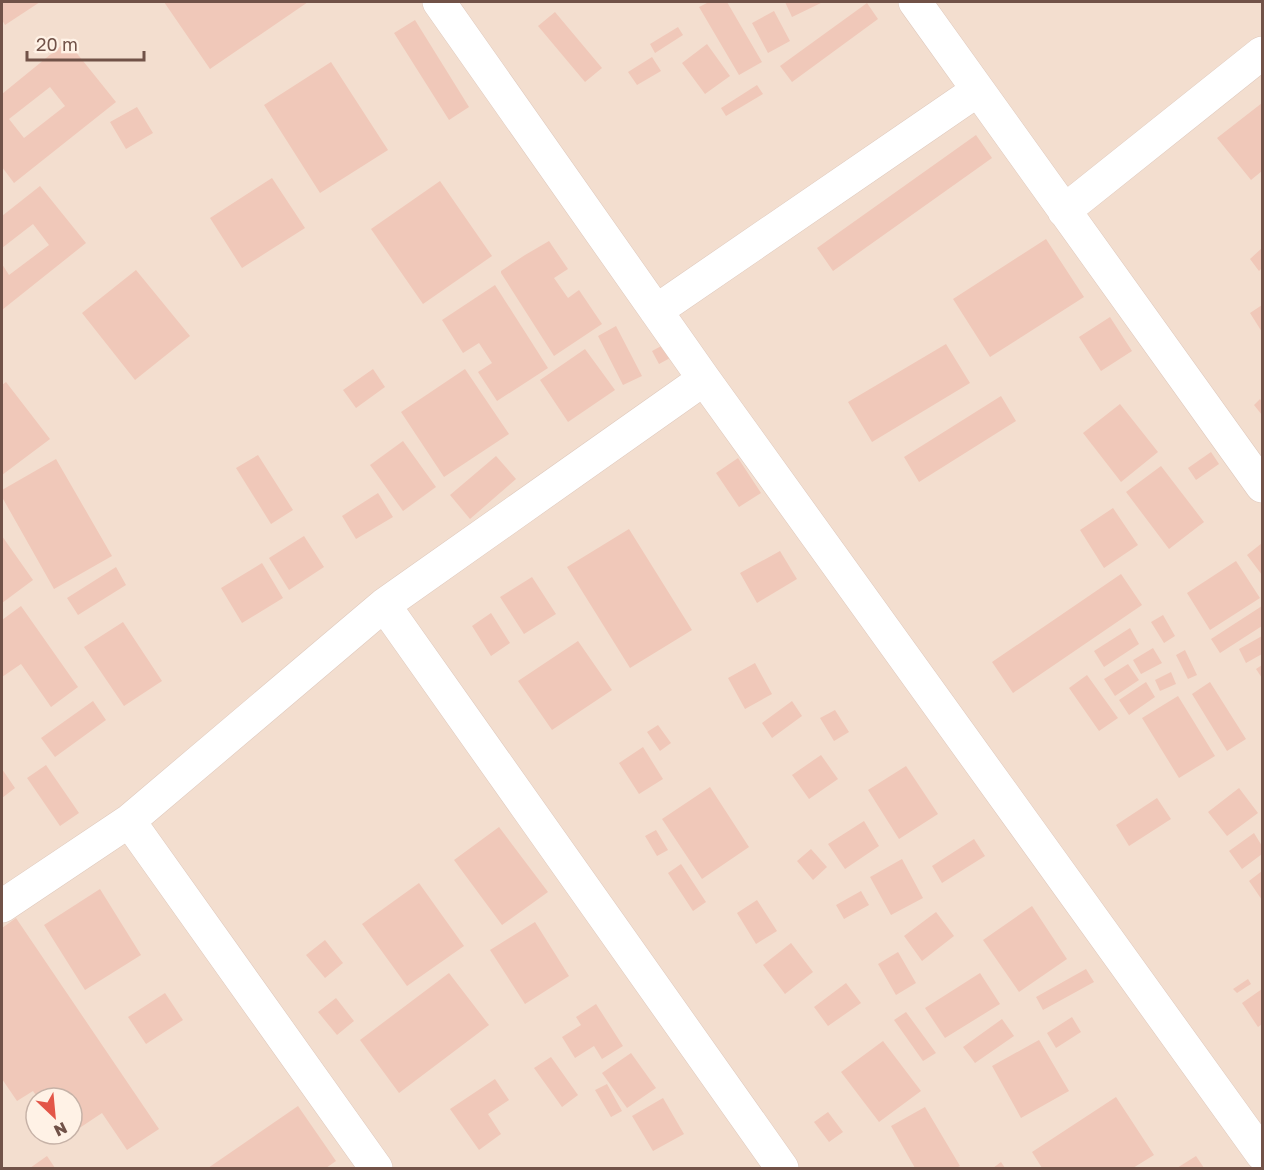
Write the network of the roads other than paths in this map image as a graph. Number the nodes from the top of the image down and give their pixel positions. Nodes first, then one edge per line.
1 (439, 2) edge
2 (915, 2) edge
3 (1263, 53) edge
4 (978, 90) junction
5 (1064, 211) junction
6 (656, 311) junction
7 (704, 379) junction
8 (1263, 486) edge
9 (384, 605) junction
10 (129, 821) junction
11 (2, 906) edge
12 (1263, 1154) edge
13 (376, 1168) edge
14 (782, 1168) edge

1 - 6 street
2 - 4 street
3 - 5 street
4 - 5 street
4 - 6 street
5 - 8 street
6 - 7 street
7 - 9 street
7 - 12 street
9 - 10 street
9 - 14 street
10 - 11 street
10 - 13 street

